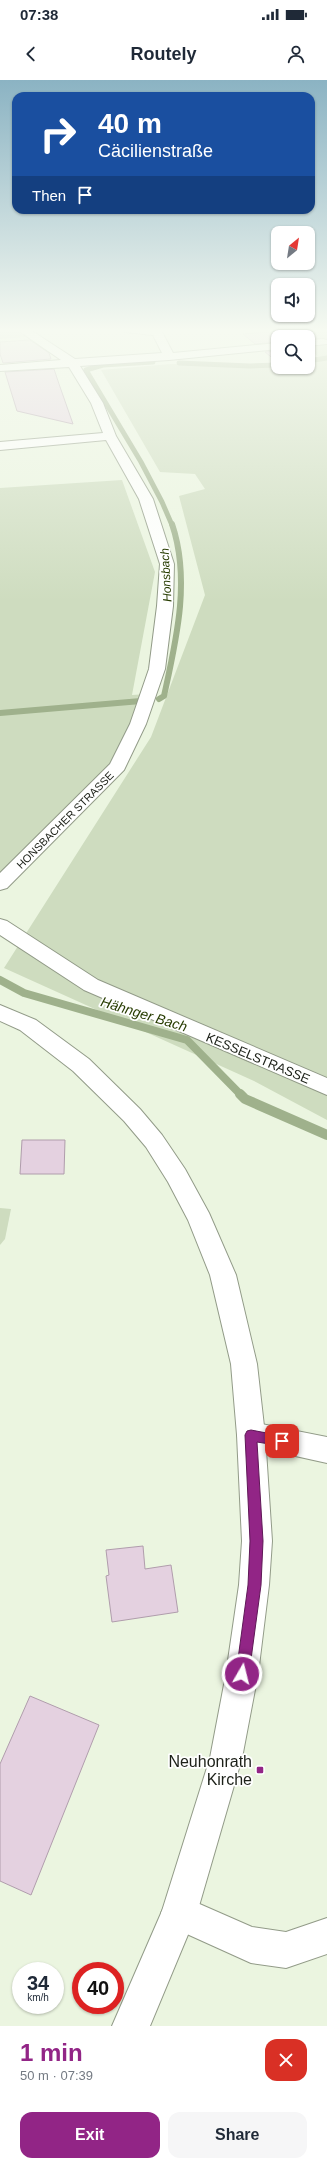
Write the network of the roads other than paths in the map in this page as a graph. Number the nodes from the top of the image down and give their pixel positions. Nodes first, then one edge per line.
1 (104, 420) edge
2 (110, 436) junction
3 (0, 446) edge
4 (0, 884) edge
5 (0, 926) edge
6 (0, 1012) edge
7 (327, 1087) edge
8 (251, 1435) junction
9 (327, 1450) edge
10 (180, 1913) junction
11 (327, 1936) edge
12 (131, 2026) edge

1 - 2 street, HONSBACHER STRASSE
2 - 3 street
2 - 4 street, HONSBACHER STRASSE
5 - 7 street, KESSELSTRASSE
6 - 8 street
8 - 9 street
8 - 10 street
10 - 11 street
10 - 12 street

